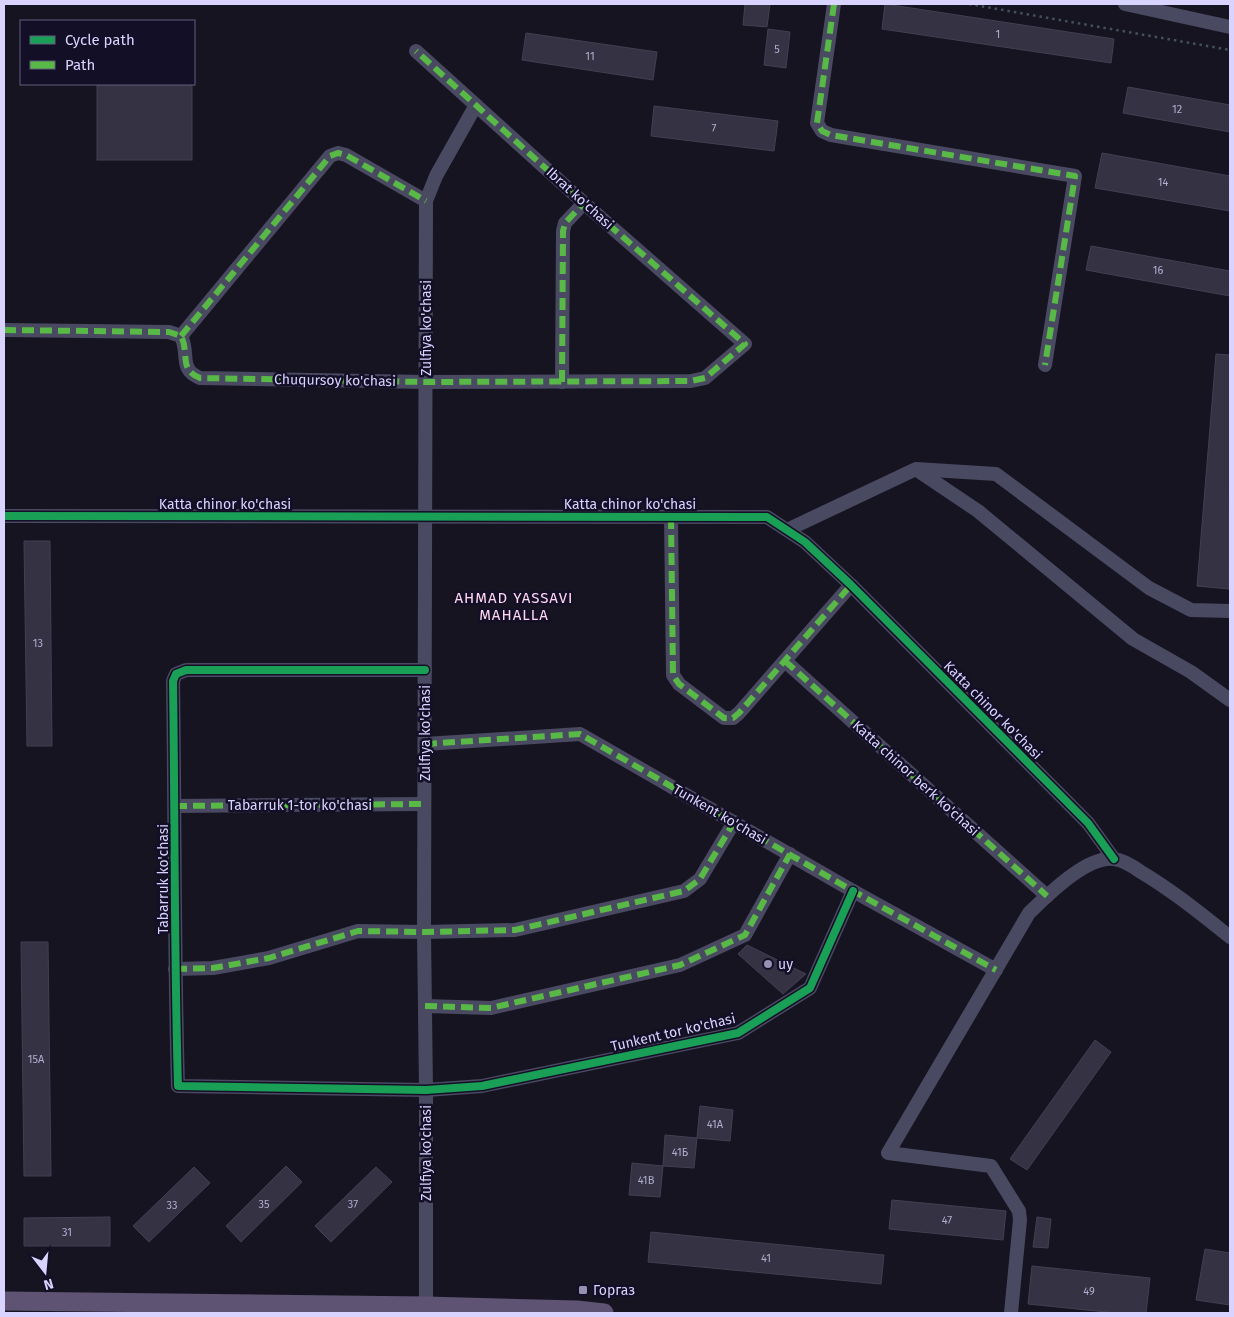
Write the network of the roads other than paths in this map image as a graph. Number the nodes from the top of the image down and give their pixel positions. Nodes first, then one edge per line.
1 (834, 4) edge
2 (1125, 4) edge
3 (1230, 27) edge
4 (416, 51) dead end
5 (476, 105) junction
6 (426, 201) junction
7 (584, 202) junction
8 (4, 330) edge
9 (181, 336) junction
10 (745, 344) joint
11 (1045, 365) dead end
12 (426, 382) junction
13 (562, 382) junction
14 (916, 469) junction
15 (4, 516) edge
16 (425, 517) junction
17 (671, 517) junction
18 (787, 530) junction
19 (851, 585) junction
20 (1230, 611) edge
21 (785, 661) junction
22 (425, 670) junction
23 (1230, 700) edge
24 (425, 744) junction
25 (424, 804) junction
26 (175, 806) junction
27 (734, 822) junction
28 (790, 854) junction
29 (1114, 859) junction
30 (854, 891) junction
31 (1047, 896) junction
32 (424, 932) junction
33 (1230, 937) edge
34 (175, 969) junction
35 (996, 970) junction
36 (425, 1006) junction
37 (426, 1090) junction
38 (4, 1301) edge
39 (426, 1309) edge
40 (604, 1313) edge
41 (1011, 1313) edge

1 - 11 street
2 - 3 street
4 - 5 street, Ibrat ko'chasi
5 - 6 street, Zulfiya ko'chasi
5 - 7 street, Ibrat ko'chasi
6 - 9 street
6 - 12 street, Zulfiya ko'chasi
7 - 10 street, Ibrat ko'chasi
7 - 13 street
8 - 9 street
9 - 12 street, Chuqursoy ko'chasi
10 - 13 street, Chuqursoy ko'chasi
12 - 13 street, Chuqursoy ko'chasi
12 - 16 street, Zulfiya ko'chasi
14 - 18 street
14 - 20 street
14 - 23 street
15 - 16 street, Katta chinor ko'chasi
16 - 17 street, Katta chinor ko'chasi
16 - 22 street, Zulfiya ko'chasi
17 - 18 street, Katta chinor ko'chasi
17 - 21 street
18 - 19 street, Katta chinor ko'chasi
19 - 21 street
19 - 29 street, Katta chinor ko'chasi
21 - 31 street, Katta chinor berk ko'chasi
22 - 24 street, Zulfiya ko'chasi
22 - 26 street, Tabarruk ko'chasi
24 - 25 street, Zulfiya ko'chasi
24 - 27 street, Tunkent ko'chasi
25 - 26 street, Tabarruk 1-tor ko'chasi
25 - 32 street, Zulfiya ko'chasi
26 - 34 street, Tabarruk ko'chasi
27 - 28 street, Tunkent ko'chasi
27 - 32 street
28 - 30 street, Tunkent ko'chasi
28 - 36 street
29 - 31 street
29 - 33 street
30 - 35 street, Tunkent ko'chasi
30 - 37 street, Tunkent tor ko'chasi
31 - 35 street
32 - 34 street
32 - 36 street, Zulfiya ko'chasi
34 - 37 street, Tabarruk ko'chasi
35 - 41 street
36 - 37 street, Zulfiya ko'chasi
37 - 39 street, Zulfiya ko'chasi
38 - 39 main road
39 - 40 main road

